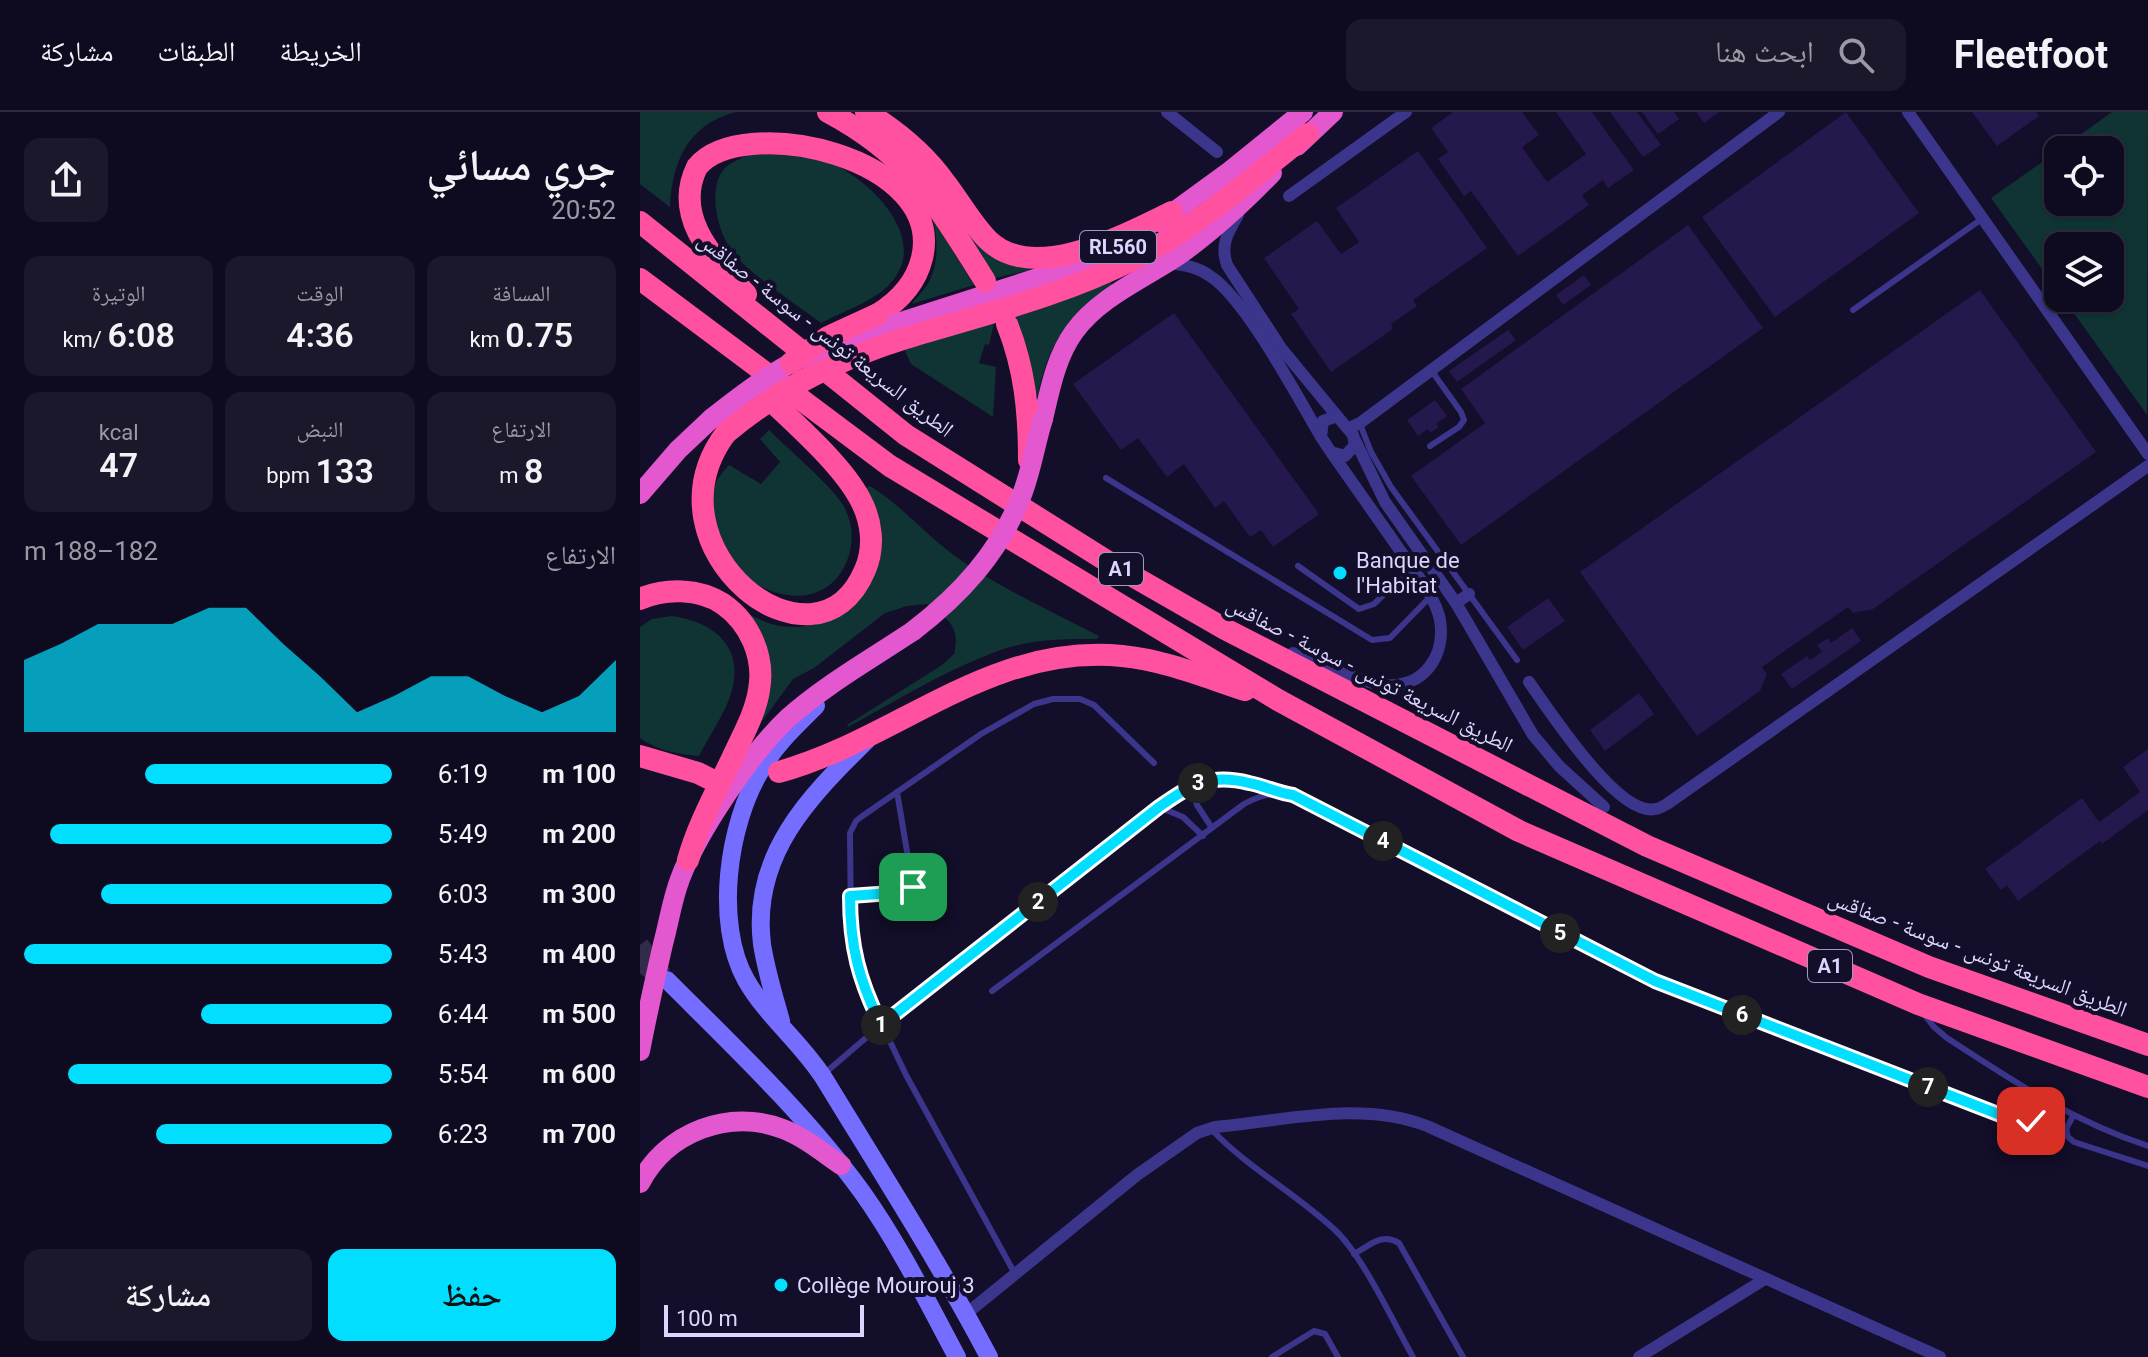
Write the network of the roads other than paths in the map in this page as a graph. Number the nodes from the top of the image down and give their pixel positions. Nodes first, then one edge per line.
1 (828, 112) edge
2 (866, 112) edge
3 (1167, 112) edge
4 (1303, 112) edge
5 (1333, 112) edge
6 (1406, 112) edge
7 (1779, 112) edge
8 (1908, 112) edge
9 (1308, 134) junction
10 (1217, 152) dead end
11 (1289, 196) dead end
12 (1246, 200) junction
13 (1172, 212) junction
14 (1983, 218) junction
15 (640, 222) edge
16 (1166, 263) junction
17 (640, 279) edge
18 (985, 281) dead end
19 (676, 307) junction
20 (1853, 310) dead end
21 (1007, 324) dead end
22 (905, 329) junction
23 (790, 353) junction
24 (1431, 370) junction
25 (1337, 416) junction
26 (1036, 417) junction
27 (719, 425) junction
28 (1355, 430) junction
29 (1321, 437) junction
30 (1430, 446) dead end
31 (2146, 446) edge
32 (1331, 452) junction
33 (2148, 466) edge
34 (1029, 467) joint
35 (1106, 478) dead end
36 (640, 494) edge
37 (1298, 566) dead end
38 (1412, 567) junction
39 (1469, 594) junction
40 (1431, 596) junction
41 (640, 599) edge
42 (1456, 603) junction
43 (1225, 629) junction
44 (1517, 660) dead end
45 (837, 682) junction
46 (1529, 682) dead end
47 (1278, 700) junction
48 (874, 732) junction
49 (640, 756) edge
50 (1154, 763) dead end
51 (640, 768) edge
52 (779, 772) dead end
53 (1191, 786) junction
54 (897, 792) junction
55 (1276, 792) junction
56 (1159, 807) junction
57 (1604, 807) joint
58 (1212, 828) junction
59 (1203, 836) junction
60 (1647, 846) junction
61 (688, 860) junction
62 (850, 896) junction
63 (667, 980) tunnel mouth
64 (992, 991) dead end
65 (1918, 1004) junction
66 (781, 1024) junction
67 (881, 1025) junction
68 (2148, 1045) edge
69 (640, 1051) edge
70 (822, 1075) junction
71 (2148, 1087) edge
72 (2058, 1109) junction
73 (2073, 1116) junction
74 (1210, 1128) junction
75 (2148, 1146) edge
76 (841, 1165) junction
77 (2148, 1166) edge
78 (640, 1183) edge
79 (1354, 1254) junction
80 (1015, 1274) junction
81 (1765, 1279) junction
82 (966, 1314) junction
83 (957, 1357) edge
84 (989, 1357) edge
85 (1272, 1357) edge
86 (1338, 1357) edge
87 (1413, 1357) edge
88 (1463, 1357) edge
89 (1639, 1357) edge
90 (1940, 1357) edge

1 - 18 highway
2 - 13 highway
3 - 10 street
4 - 13 highway, RL560
5 - 9 highway, RL560
6 - 11 street
7 - 24 street
8 - 14 street
9 - 12 highway, RL560
9 - 22 highway
12 - 16 highway, RL560
12 - 25 street
13 - 22 highway, RL560
14 - 20 lane
14 - 31 street
15 - 23 highway, الطريق السريعة تونس - سوسة - صفاقس / A1
16 - 26 highway, RL560
16 - 29 street
17 - 19 highway, A1
19 - 27 highway
19 - 47 highway, A1
21 - 26 highway
22 - 23 highway, RL560, bridge
22 - 27 highway, bridge
23 - 23 highway, bridge
23 - 27 highway, RL560, bridge
23 - 43 highway, الطريق السريعة تونس - سوسة - صفاقس / A1
24 - 28 street
24 - 30 lane
25 - 28 street
25 - 29 street
26 - 34 highway
27 - 36 highway
28 - 32 street
28 - 39 lane
28 - 42 street
29 - 32 street
32 - 38 street
33 - 46 street
34 - 45 highway, bridge
35 - 40 lane
37 - 38 lane
38 - 40 street
39 - 42 street
39 - 44 lane
40 - 43 street
41 - 61 highway
42 - 57 street
43 - 60 highway, الطريق السريعة تونس - سوسة - صفاقس / A1
45 - 61 highway
45 - 66 main road
47 - 48 highway
47 - 65 highway, A1
48 - 52 highway
48 - 66 main road
49 - 51 highway
50 - 54 lane
53 - 55 lane
53 - 56 lane
53 - 58 lane
54 - 62 lane
54 - 62 lane
55 - 58 lane
55 - 72 lane
56 - 59 lane
56 - 67 lane
57 - 60 highway
58 - 59 lane
59 - 64 lane
60 - 68 highway, الطريق السريعة تونس - سوسة - صفاقس / A1
61 - 69 highway
62 - 67 lane
63 - 76 main road
65 - 71 highway, A1
65 - 72 lane
66 - 70 main road
67 - 70 lane
67 - 80 lane
70 - 82 main road
72 - 73 lane
73 - 75 lane
73 - 77 lane
74 - 79 lane
74 - 80 street
74 - 81 street
76 - 78 highway
76 - 83 main road
79 - 87 lane
79 - 88 lane
80 - 82 street
81 - 89 street
81 - 90 street
82 - 84 main road
85 - 86 lane

